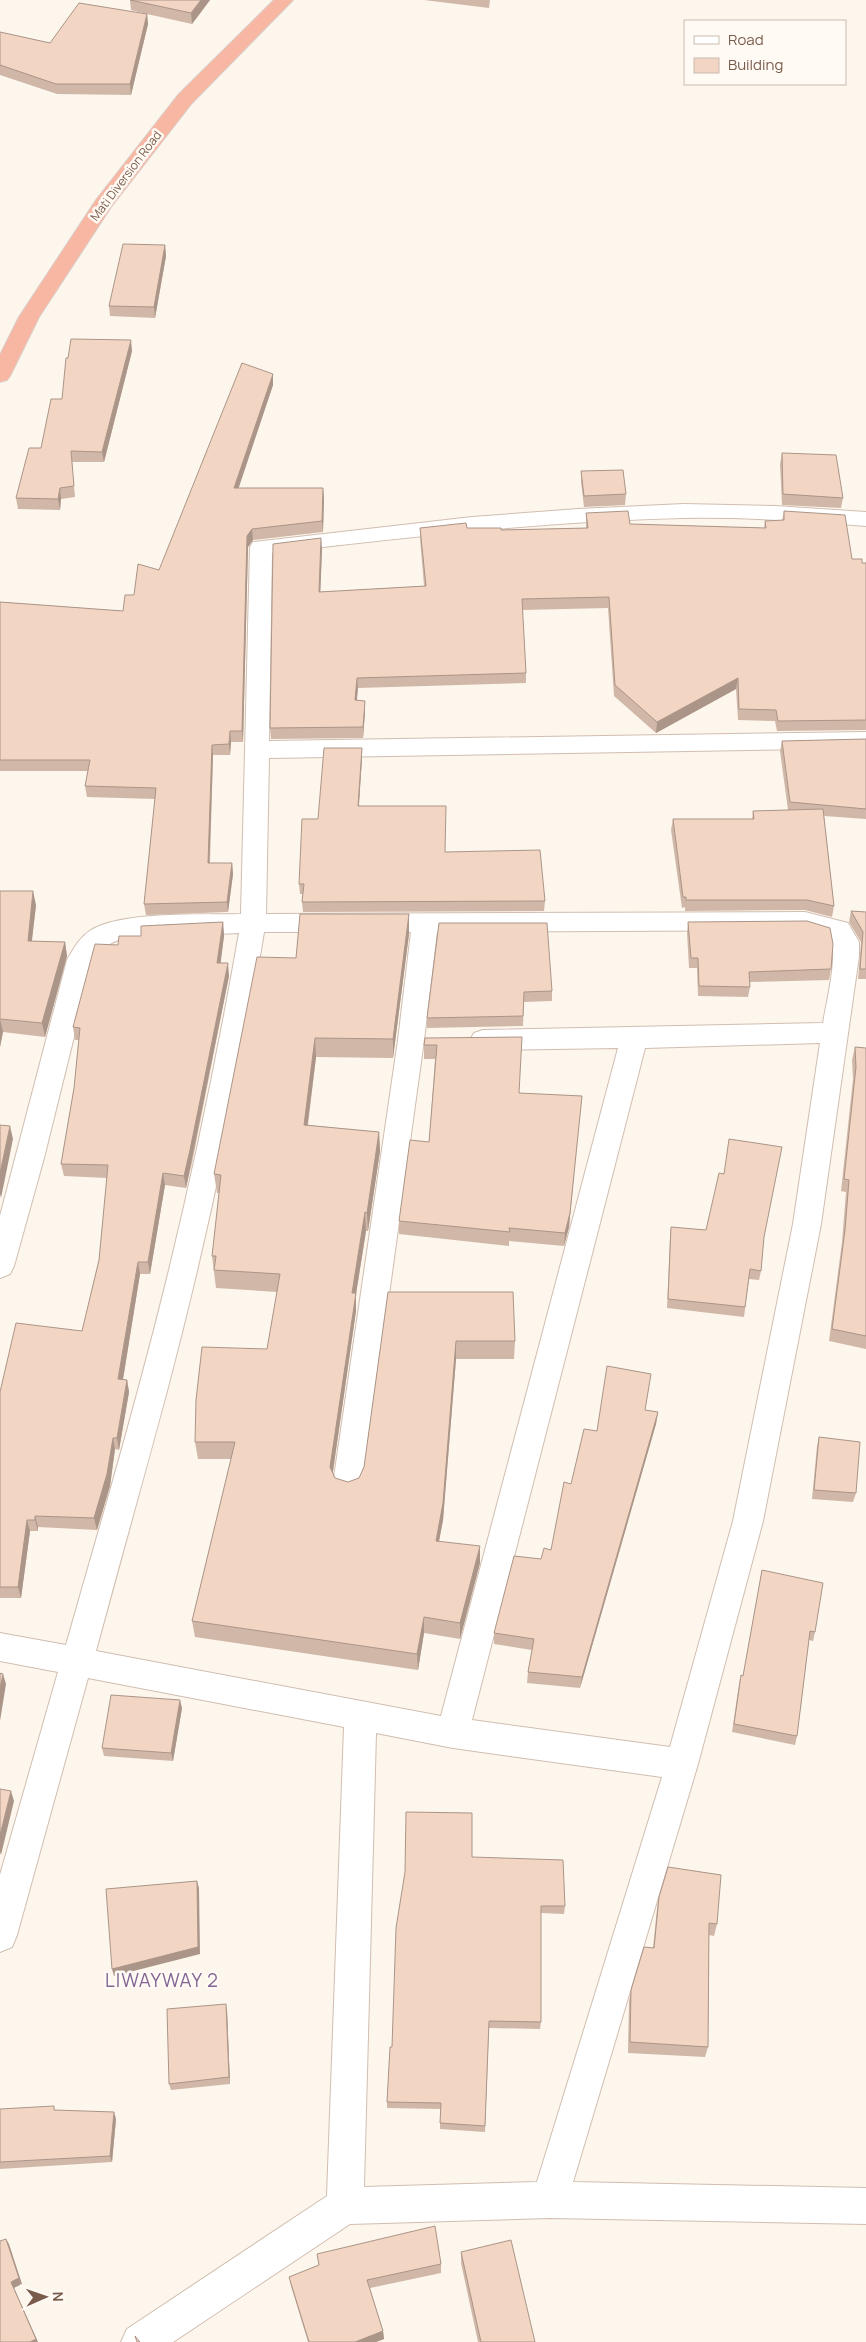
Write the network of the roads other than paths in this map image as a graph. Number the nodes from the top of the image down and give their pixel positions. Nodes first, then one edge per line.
1 (284, 0) edge
2 (0, 376) edge
3 (866, 519) edge
4 (866, 740) edge
5 (257, 750) junction
6 (252, 923) junction
7 (425, 923) junction
8 (834, 1033) junction
9 (634, 1038) junction
10 (460, 1040) edge
11 (0, 1266) edge
12 (348, 1484) edge
13 (0, 1647) edge
14 (76, 1661) junction
15 (360, 1717) junction
16 (453, 1733) junction
17 (682, 1764) junction
18 (0, 1935) edge
19 (550, 2200) junction
20 (345, 2206) junction
21 (866, 2206) edge
22 (140, 2342) edge

1 - 2 highway, Mati Diversion Road
3 - 5 street
4 - 5 street
5 - 6 street
6 - 7 street
6 - 11 street
6 - 14 street
7 - 8 street
7 - 12 street
8 - 9 street
8 - 17 street
9 - 10 street
9 - 16 street
13 - 14 street
14 - 15 street
14 - 18 street
15 - 16 street
15 - 20 street
16 - 17 street
17 - 19 street
19 - 20 street
19 - 21 street
20 - 22 street

